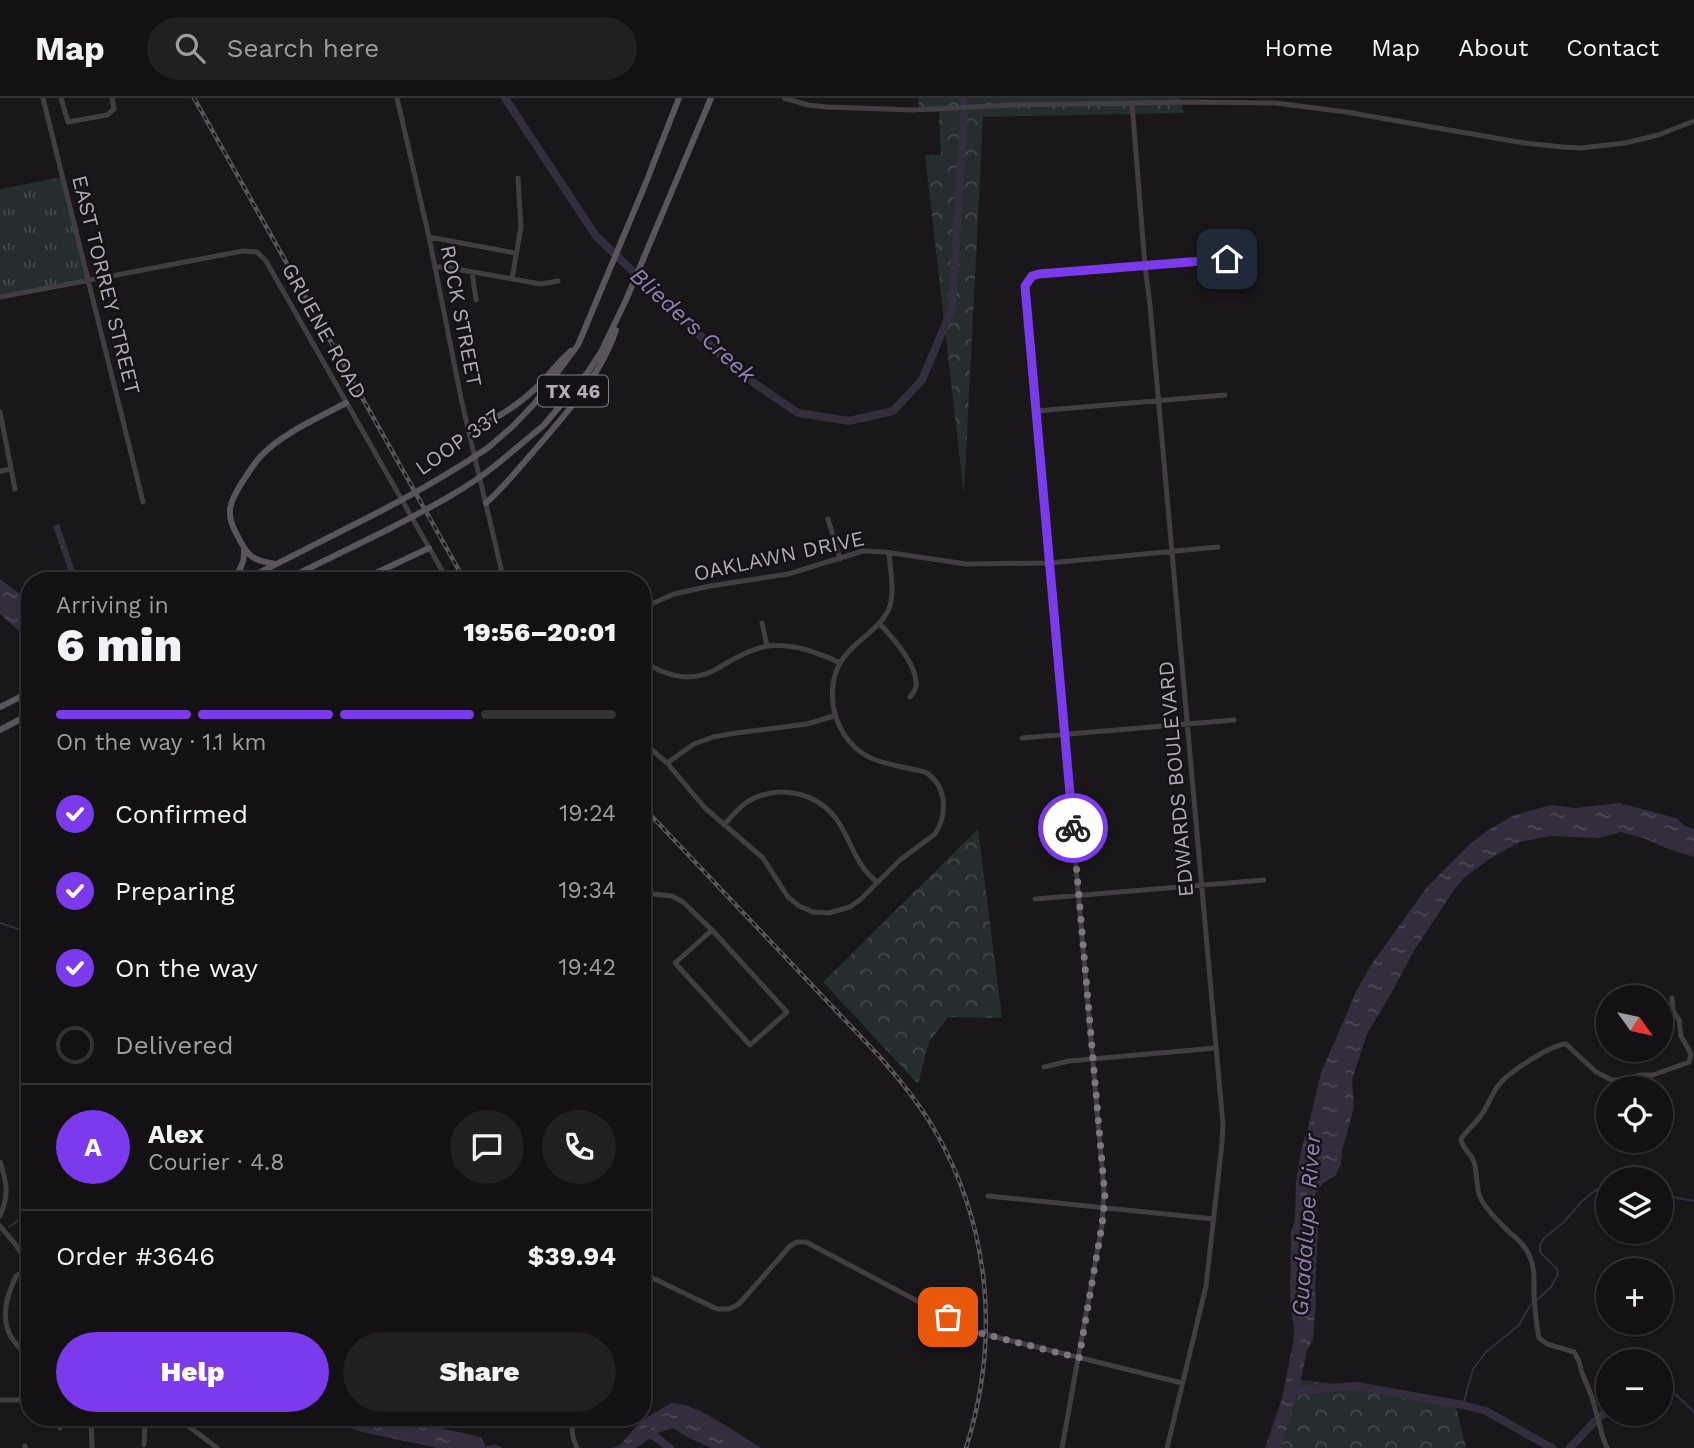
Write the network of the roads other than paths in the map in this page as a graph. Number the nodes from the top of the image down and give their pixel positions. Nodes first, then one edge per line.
1 (43, 98) edge
2 (61, 98) edge
3 (112, 98) edge
4 (397, 98) edge
5 (680, 98) edge
6 (709, 98) edge
7 (784, 98) edge
8 (1132, 103) junction
9 (1694, 121) edge
10 (518, 177) dead end
11 (429, 237) junction
12 (515, 253) junction
13 (1227, 259) dead end
14 (1145, 266) junction
15 (435, 267) junction
16 (472, 272) junction
17 (512, 279) junction
18 (88, 281) junction
19 (558, 281) dead end
20 (0, 297) edge
21 (476, 300) dead end
22 (626, 300) junction
23 (578, 345) junction
24 (1225, 394) dead end
25 (1157, 400) junction
26 (346, 403) junction
27 (1036, 411) junction
28 (0, 412) edge
29 (469, 430) junction
30 (11, 468) junction
31 (0, 471) edge
32 (15, 489) dead end
33 (143, 502) dead end
34 (486, 503) junction
35 (828, 519) dead end
36 (1218, 547) dead end
37 (243, 548) junction
38 (429, 548) junction
39 (1171, 552) junction
40 (889, 553) junction
41 (839, 558) junction
42 (1049, 563) junction
43 (276, 564) junction
44 (238, 572) edge
45 (260, 572) edge
46 (301, 572) edge
47 (378, 572) edge
48 (443, 572) edge
49 (502, 572) edge
50 (651, 606) edge
51 (762, 623) dead end
52 (879, 623) junction
53 (767, 646) junction
54 (840, 663) junction
55 (651, 667) edge
56 (21, 696) edge
57 (910, 697) dead end
58 (0, 707) edge
59 (834, 716) junction
60 (21, 719) edge
61 (1234, 720) dead end
62 (1188, 724) junction
63 (0, 730) edge
64 (1064, 734) junction
65 (1022, 737) dead end
66 (651, 749) edge
67 (667, 763) junction
68 (724, 825) junction
69 (1264, 880) dead end
70 (877, 882) junction
71 (1202, 884) junction
72 (651, 894) edge
73 (1078, 895) junction
74 (1035, 899) dead end
75 (712, 930) junction
76 (1673, 1011) edge
77 (1216, 1048) junction
78 (1093, 1058) junction
79 (1044, 1067) dead end
80 (1, 1167) edge
81 (988, 1196) dead end
82 (1104, 1207) junction
83 (0, 1216) edge
84 (1214, 1219) junction
85 (0, 1226) edge
86 (21, 1253) edge
87 (21, 1273) edge
88 (651, 1277) edge
89 (21, 1350) edge
90 (1079, 1358) junction
91 (1182, 1383) junction
92 (0, 1400) edge
93 (21, 1400) edge
94 (92, 1426) edge
95 (145, 1426) edge
96 (188, 1426) edge
97 (572, 1426) edge
98 (144, 1445) dead end
99 (92, 1448) edge
100 (217, 1448) edge
101 (578, 1448) edge
102 (1062, 1448) edge
103 (1167, 1448) edge
104 (1607, 1448) edge

1 - 18 street, EAST TORREY STREET
2 - 3 street
4 - 11 street, ROCK STREET
5 - 23 main road, LOOP 337 / TX 46
6 - 22 main road, LOOP 337 / TX 46
7 - 8 street
8 - 9 street
8 - 14 street, EDWARDS BOULEVARD
10 - 12 street
11 - 12 street
11 - 15 street, ROCK STREET
12 - 17 street
13 - 14 street
14 - 25 street, EDWARDS BOULEVARD
14 - 27 street
15 - 16 street
15 - 29 street, ROCK STREET
16 - 17 street
16 - 21 street
17 - 19 street
18 - 20 street, GRUENE ROAD
18 - 26 street, GRUENE ROAD
18 - 33 street, EAST TORREY STREET
22 - 34 main road
22 - 46 main road, LOOP 337 / TX 46, bridge
23 - 29 main road
23 - 43 main road, LOOP 337 / TX 46, bridge
24 - 25 street
25 - 27 street
25 - 39 street, EDWARDS BOULEVARD
26 - 37 main road
26 - 38 street, GRUENE ROAD
27 - 42 street
28 - 30 street
29 - 34 street, ROCK STREET
30 - 31 street
30 - 32 street
34 - 49 street, ROCK STREET
35 - 41 street
36 - 39 street, OAKLAWN DRIVE
37 - 43 main road
37 - 44 main road
38 - 47 main road
38 - 48 street, GRUENE ROAD
39 - 42 street, OAKLAWN DRIVE
39 - 62 street, EDWARDS BOULEVARD
40 - 41 street, OAKLAWN DRIVE
40 - 42 street, OAKLAWN DRIVE
40 - 52 street
41 - 50 street, OAKLAWN DRIVE
42 - 64 street
43 - 45 main road, LOOP 337 / TX 46
51 - 53 street
52 - 54 street
52 - 57 street
53 - 54 street
53 - 55 street
54 - 59 street
56 - 58 main road
59 - 67 street
59 - 70 street
60 - 63 main road
61 - 62 street
62 - 64 street
62 - 71 street, EDWARDS BOULEVARD
64 - 65 street
64 - 73 street
66 - 67 street
67 - 68 street
68 - 70 street
68 - 70 street
69 - 71 street
71 - 73 street
71 - 77 street, EDWARDS BOULEVARD
72 - 75 street
73 - 74 street
73 - 78 street
75 - 75 street
76 - 104 street
77 - 78 street
77 - 84 street, EDWARDS BOULEVARD
78 - 79 street
78 - 82 street
80 - 83 street
81 - 82 street
82 - 84 street
82 - 90 street
84 - 91 street, EDWARDS BOULEVARD
85 - 86 street
87 - 89 street
88 - 90 street
90 - 91 street
90 - 102 street
91 - 103 street, EDWARDS BOULEVARD
92 - 93 street
94 - 99 street
95 - 98 street
96 - 100 street
97 - 101 street

